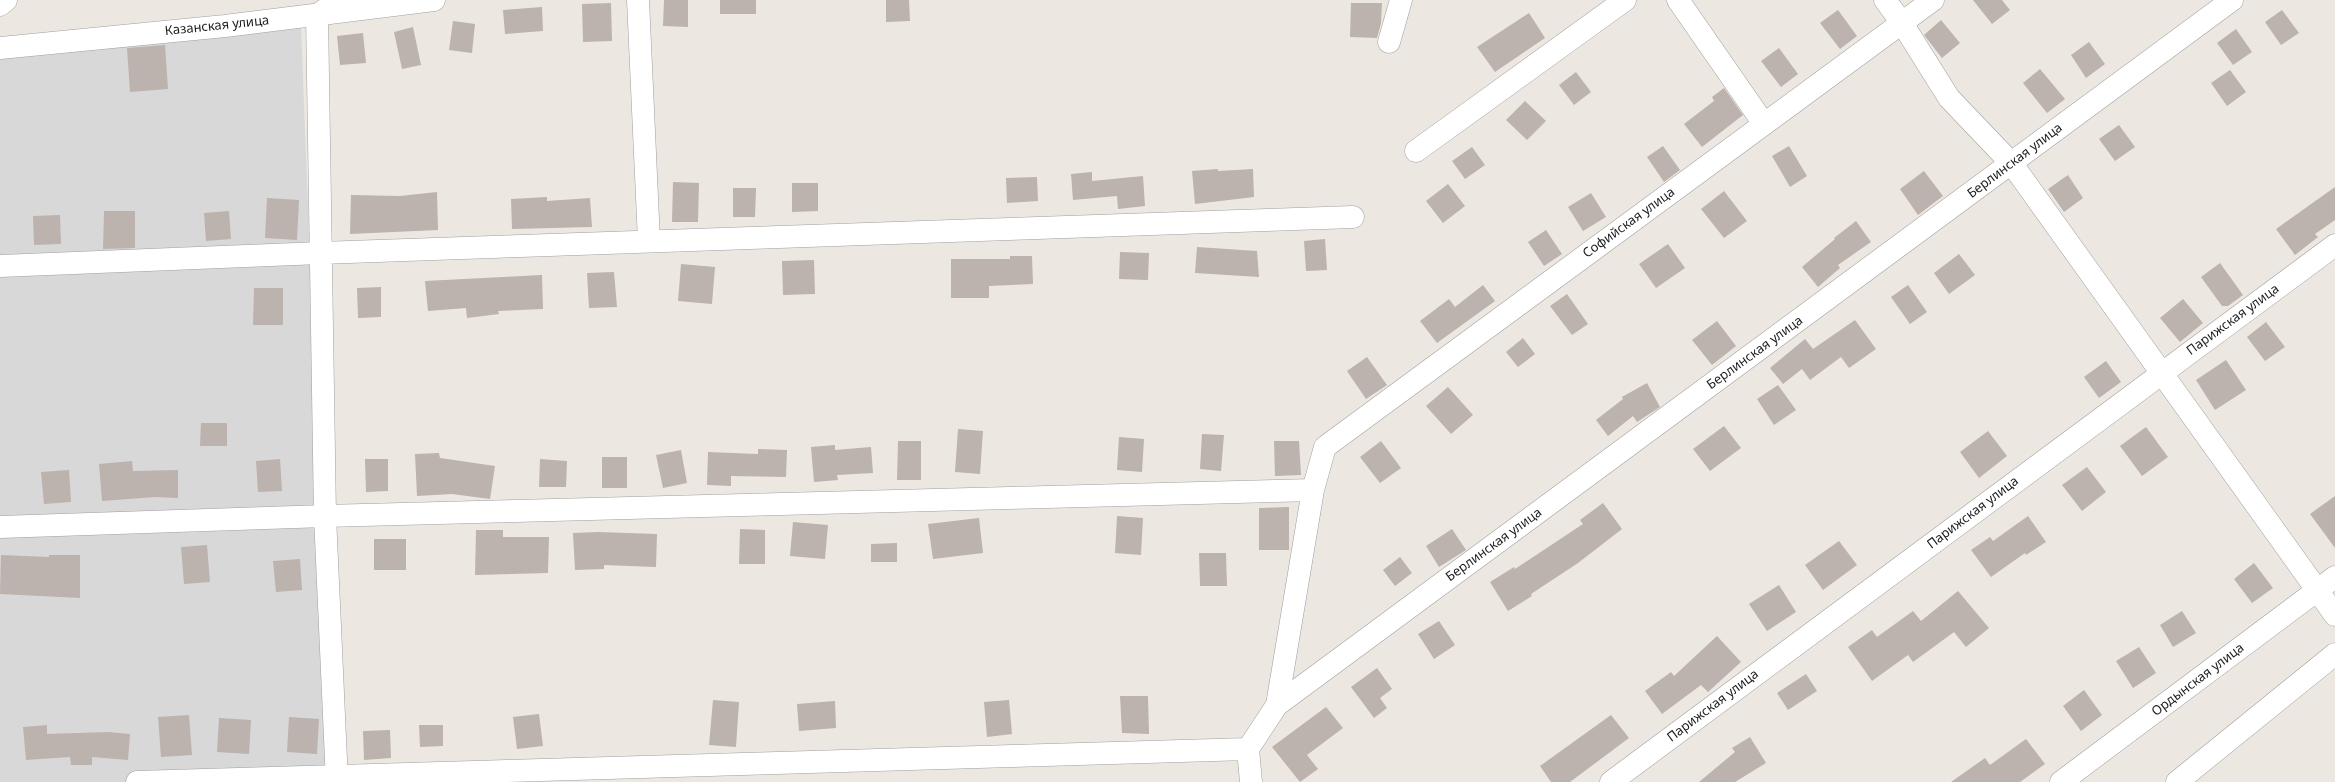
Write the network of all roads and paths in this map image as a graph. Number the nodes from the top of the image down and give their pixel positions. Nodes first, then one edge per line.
1 (6, 0) edge
2 (339, 0) edge
3 (434, 0) edge
4 (638, 0) edge
5 (1402, 0) edge
6 (1625, 0) edge
7 (1678, 0) edge
8 (1884, 0) edge
9 (1933, 0) edge
10 (2232, 0) edge
11 (0, 5) edge
12 (317, 15) junction
13 (1902, 23) junction
14 (1389, 42) dead end
15 (0, 48) edge
16 (1764, 124) junction
17 (1416, 151) dead end
18 (2012, 164) junction
19 (1353, 217) dead end
20 (649, 241) junction
21 (2335, 245) edge
22 (320, 252) junction
23 (0, 266) edge
24 (2161, 372) junction
25 (1313, 490) junction
26 (324, 516) junction
27 (0, 527) edge
28 (2335, 577) edge
29 (2318, 590) junction
30 (2335, 614) edge
31 (2335, 654) edge
32 (1277, 705) junction
33 (1248, 749) junction
34 (337, 779) edge
35 (137, 782) edge
36 (1251, 782) edge
37 (1612, 782) edge
38 (2061, 782) edge
39 (2177, 782) edge

1 - 11 street
2 - 12 street
3 - 12 street, Казанская улица
4 - 20 street
5 - 14 street
6 - 17 street
7 - 16 street
8 - 13 street
9 - 13 street, Софийская улица
10 - 18 street, Берлинская улица
12 - 15 street, Казанская улица
12 - 22 street
13 - 16 street, Софийская улица
13 - 18 street
16 - 25 street, Софийская улица
18 - 24 street
18 - 32 street, Берлинская улица
19 - 20 street
20 - 22 street
21 - 24 street, Парижская улица
22 - 23 street
22 - 26 street
24 - 29 street
24 - 37 street, Парижская улица
25 - 26 street
25 - 32 street
26 - 27 street
26 - 34 street
28 - 29 street, Ордынская улица
29 - 30 street
29 - 38 street, Ордынская улица
31 - 39 street
32 - 33 street
33 - 34 street
33 - 36 street
34 - 35 street

